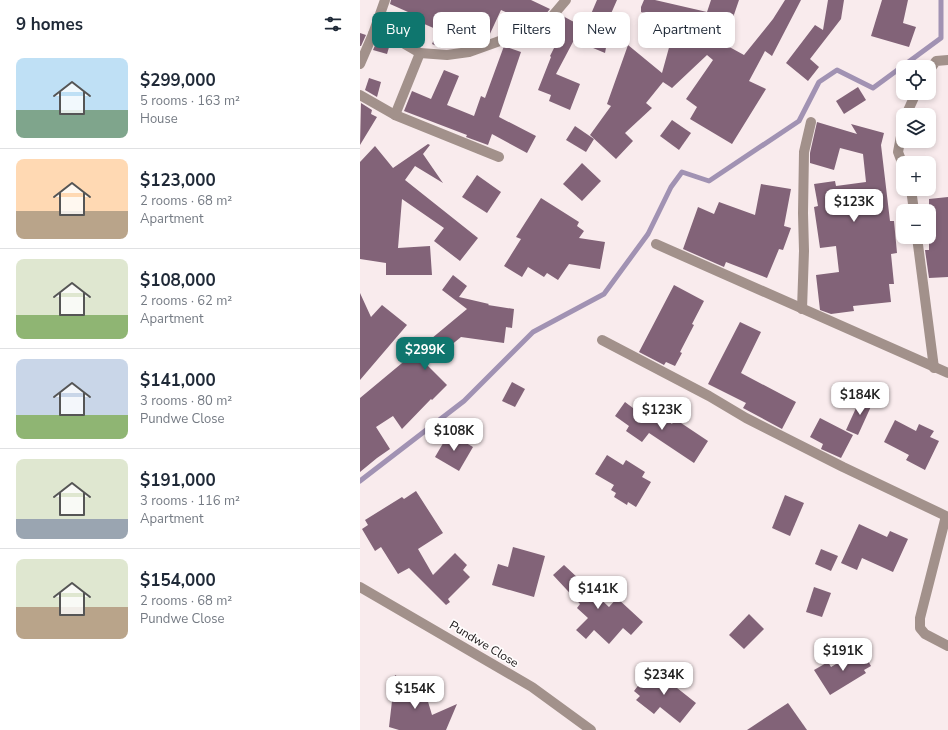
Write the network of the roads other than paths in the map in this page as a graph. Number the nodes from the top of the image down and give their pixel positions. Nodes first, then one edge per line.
1 (385, 0) edge
2 (566, 0) edge
3 (381, 12) edge
4 (372, 36) edge
5 (411, 48) edge
6 (420, 53) junction
7 (948, 60) edge
8 (936, 61) edge
9 (360, 64) edge
10 (360, 95) edge
11 (395, 115) junction
12 (810, 122) dead end
13 (499, 157) dead end
14 (656, 244) dead end
15 (918, 244) edge
16 (802, 309) junction
17 (602, 340) dead end
18 (934, 368) junction
19 (948, 373) edge
20 (360, 586) edge
21 (948, 646) edge
22 (591, 730) edge

1 - 3 street
2 - 6 street
4 - 9 street
5 - 6 street
6 - 11 street
7 - 8 street
10 - 11 street
11 - 13 street
12 - 16 street
14 - 16 street
15 - 18 street
16 - 18 street
17 - 21 street
18 - 19 street
20 - 22 street, Pundwe Close

